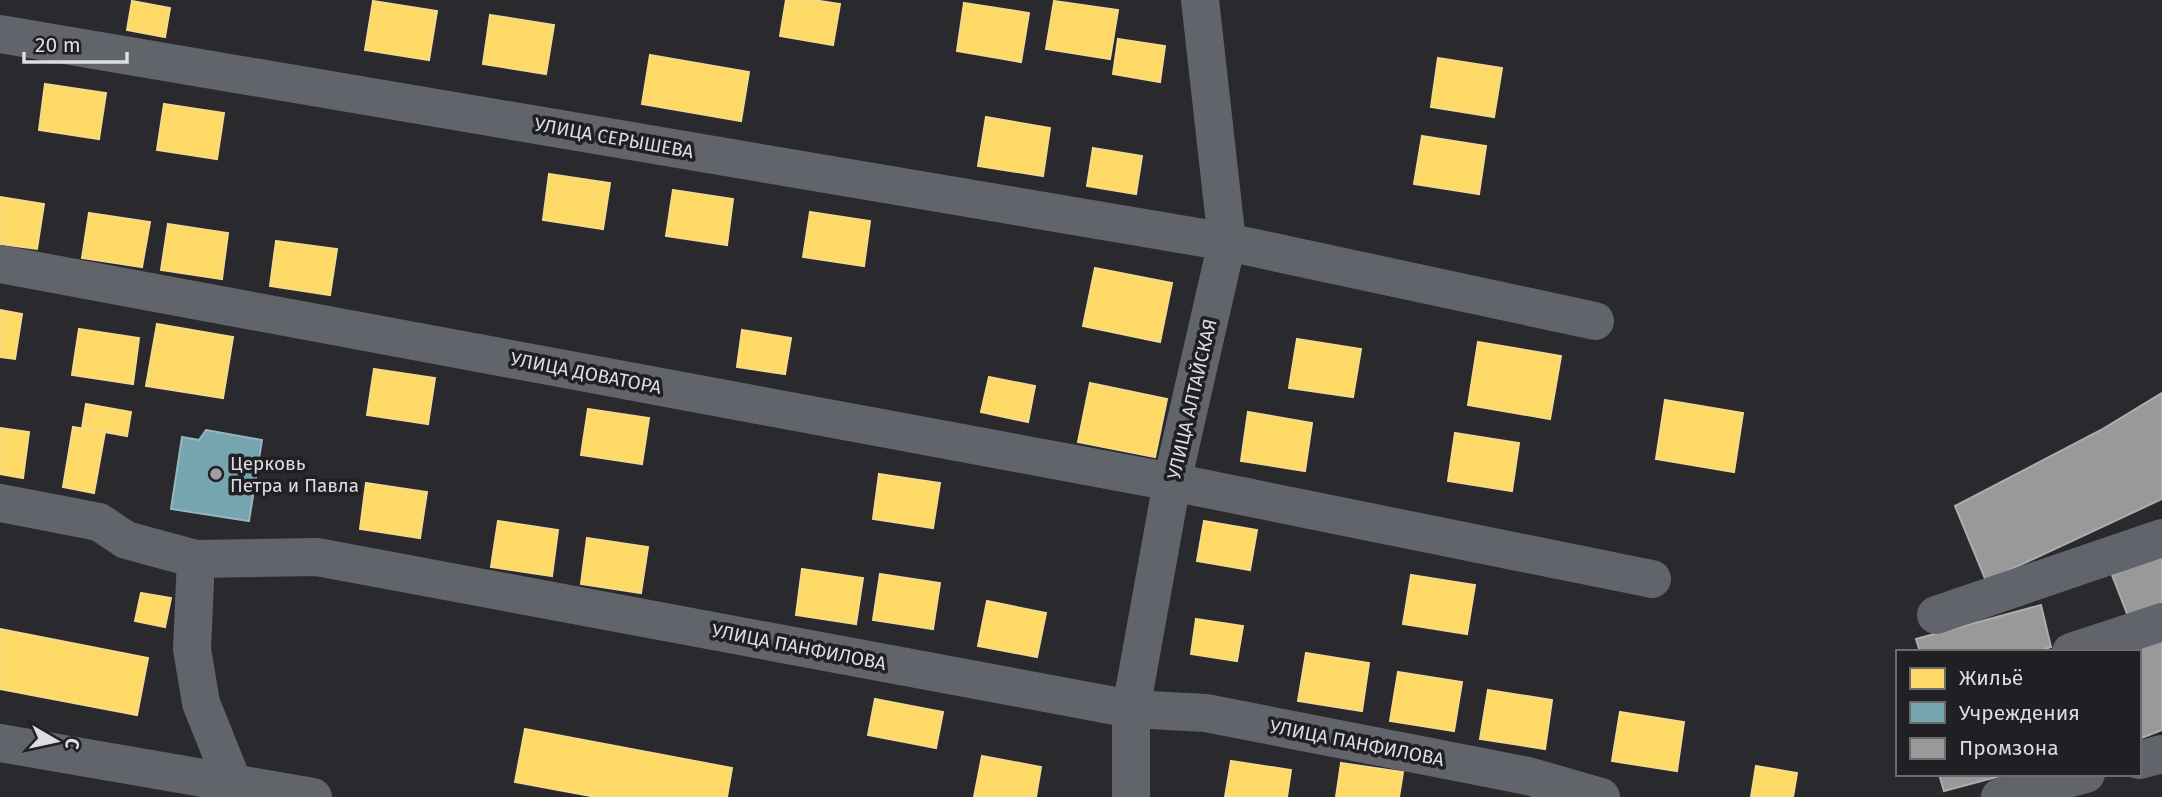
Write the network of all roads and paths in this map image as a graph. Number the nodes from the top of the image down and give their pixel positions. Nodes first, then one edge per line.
1 (1200, 0) edge
2 (0, 34) edge
3 (1227, 242) junction
4 (0, 264) edge
5 (1595, 321) dead end
6 (1172, 482) junction
7 (0, 503) edge
8 (2162, 538) edge
9 (195, 559) junction
10 (1652, 579) dead end
11 (1936, 615) dead end
12 (2162, 622) edge
13 (2077, 650) edge
14 (1131, 709) junction
15 (0, 743) edge
16 (2162, 754) edge
17 (2141, 759) edge
18 (2079, 776) edge
19 (233, 782) junction
20 (313, 797) edge
21 (1131, 797) edge
22 (1601, 797) edge
23 (2000, 797) edge

1 - 3 street, УЛИЦА АЛТАЙСКАЯ
2 - 3 street, УЛИЦА СЕРЫШЕВА
3 - 5 street, УЛИЦА СЕРЫШЕВА
3 - 6 street, УЛИЦА АЛТАЙСКАЯ
4 - 6 street, УЛИЦА ДОВАТОРА
6 - 10 street, УЛИЦА ДОВАТОРА
6 - 14 street, УЛИЦА АЛТАЙСКАЯ
7 - 9 street, УЛИЦА ПАНФИЛОВА
8 - 11 street
9 - 14 street, УЛИЦА ПАНФИЛОВА
9 - 19 street
12 - 13 street
14 - 21 street, УЛИЦА АЛТАЙСКАЯ
14 - 22 street, УЛИЦА ПАНФИЛОВА
15 - 19 street
16 - 17 street
18 - 23 street
19 - 20 street

